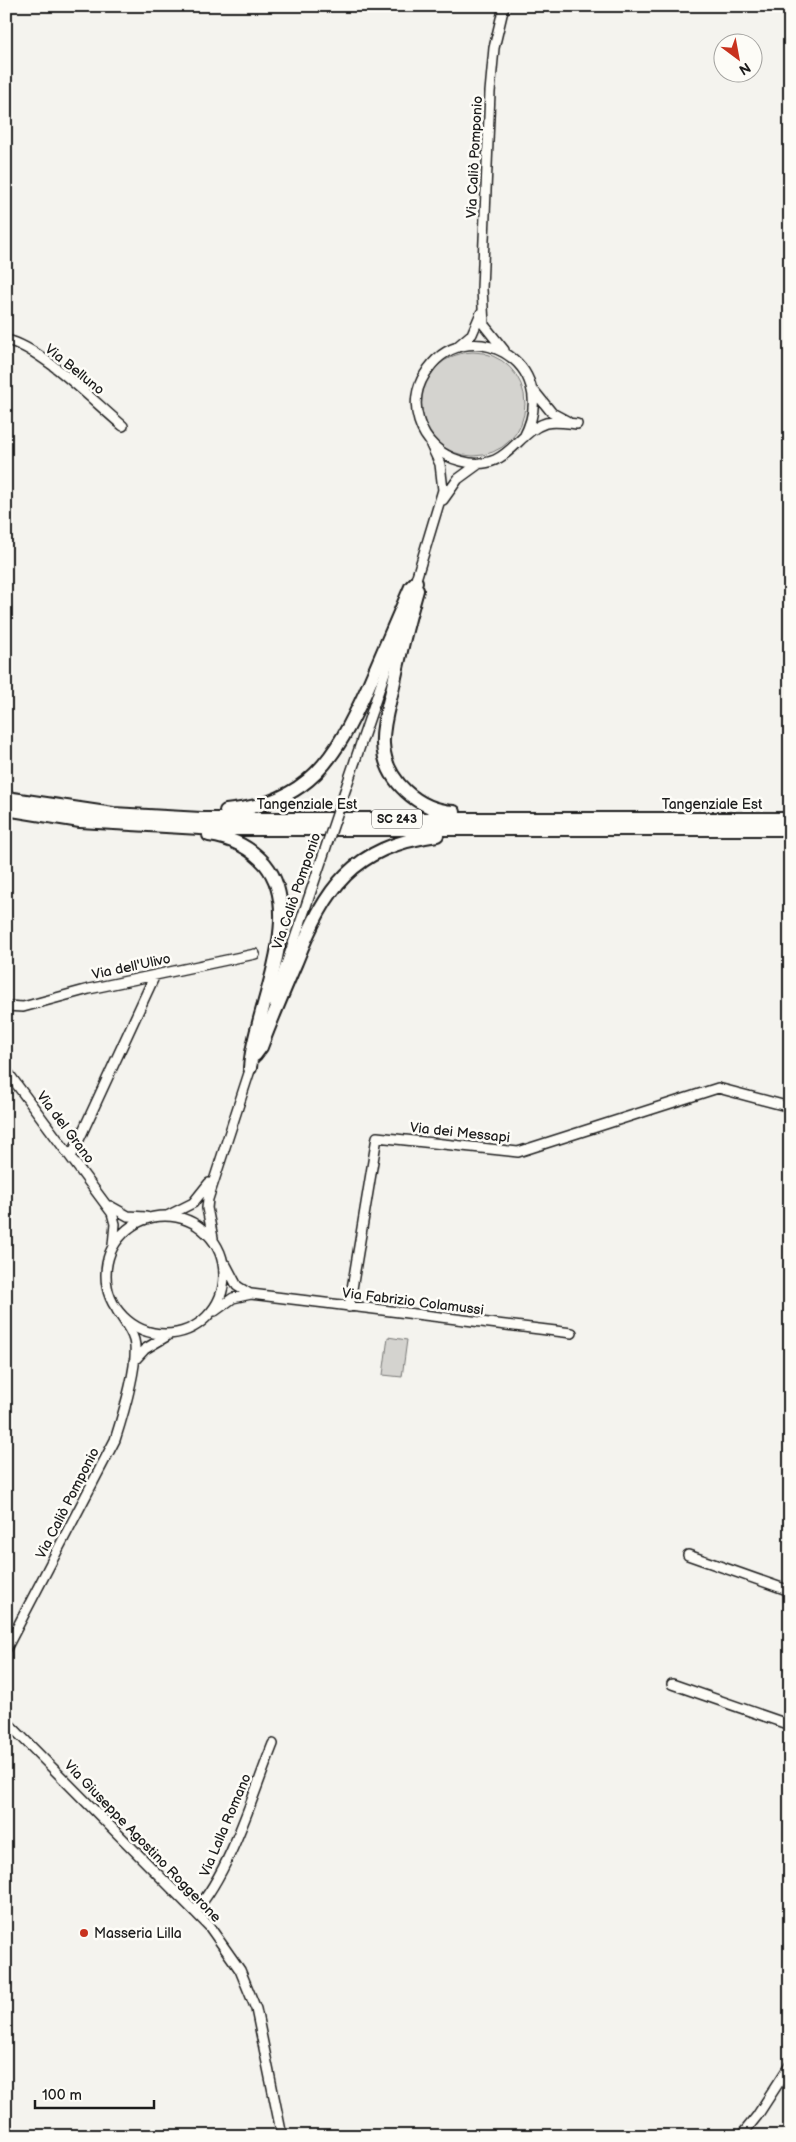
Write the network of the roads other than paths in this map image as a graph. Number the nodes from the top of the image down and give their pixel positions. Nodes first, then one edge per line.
1 (504, 6) edge
2 (482, 310) junction
3 (6, 340) edge
4 (456, 348) junction
5 (506, 353) junction
6 (532, 388) junction
7 (123, 426) dead end
8 (524, 437) junction
9 (430, 442) junction
10 (480, 463) junction
11 (440, 506) junction
12 (417, 579) junction
13 (6, 798) edge
14 (6, 809) edge
15 (136, 816) junction
16 (551, 819) junction
17 (790, 819) edge
18 (120, 825) junction
19 (533, 829) junction
20 (790, 829) edge
21 (255, 954) dead end
22 (155, 975) junction
23 (10, 1007) edge
24 (255, 1055) junction
25 (250, 1068) junction
26 (6, 1070) edge
27 (790, 1107) edge
28 (71, 1157) junction
29 (216, 1170) junction
30 (104, 1201) junction
31 (156, 1216) junction
32 (168, 1216) junction
33 (214, 1240) junction
34 (113, 1246) junction
35 (222, 1258) junction
36 (251, 1294) junction
37 (349, 1307) junction
38 (117, 1310) junction
39 (208, 1316) junction
40 (572, 1333) dead end
41 (169, 1334) junction
42 (133, 1363) junction
43 (688, 1555) dead end
44 (790, 1591) edge
45 (6, 1649) edge
46 (672, 1684) dead end
47 (6, 1721) edge
48 (790, 1725) edge
49 (273, 1744) dead end
50 (195, 1911) junction
51 (790, 2065) edge
52 (282, 2136) edge
53 (742, 2136) edge

1 - 2 street, Via Caliò Pomponio
2 - 4 street, Via Caliò Pomponio
2 - 5 street, Via Caliò Pomponio
3 - 7 street, Via Belluno
4 - 5 street, Via Caliò Pomponio
4 - 9 street, Via Caliò Pomponio
5 - 6 street, Via Caliò Pomponio
6 - 8 street, Via Caliò Pomponio
6 - 8 street
8 - 10 street, Via Caliò Pomponio
9 - 10 street, Via Caliò Pomponio
9 - 11 street, Via Caliò Pomponio
10 - 11 street, Via Caliò Pomponio
11 - 12 street, Via Caliò Pomponio
12 - 15 highway
12 - 16 highway
12 - 24 street, Via Caliò Pomponio, bridge
13 - 15 highway, Tangenziale Est / SC 243
14 - 18 highway, Tangenziale Est / SC 243
15 - 16 highway, Tangenziale Est / SC 243
16 - 17 highway, Tangenziale Est / SC 243
18 - 19 highway, Tangenziale Est / SC 243
18 - 25 highway
19 - 20 highway, Tangenziale Est / SC 243
19 - 24 highway
21 - 22 street, Via dell'Ulivo
22 - 23 street, Via dell'Ulivo
22 - 28 street
24 - 25 street, Via Caliò Pomponio
25 - 29 street, Via Caliò Pomponio
26 - 28 street, Via del Grano
27 - 37 street, Via dei Messapi
28 - 30 street, Via del Grano
29 - 32 street, Via Caliò Pomponio
29 - 33 street, Via Caliò Pomponio
30 - 31 street
30 - 34 street
31 - 32 street, Via Caliò Pomponio
31 - 34 street, Via Caliò Pomponio
32 - 33 street, Via Caliò Pomponio
33 - 35 street, Via Caliò Pomponio
34 - 38 street, Via Caliò Pomponio
35 - 36 street
35 - 39 street, Via Caliò Pomponio
36 - 37 street, Via Fabrizio Colamussi
36 - 39 street
37 - 40 street, Via Fabrizio Colamussi
38 - 41 street, Via Caliò Pomponio
38 - 42 street, Via Caliò Pomponio
39 - 41 street, Via Caliò Pomponio
41 - 42 street, Via Caliò Pomponio
42 - 45 street, Via Caliò Pomponio
43 - 44 street
46 - 48 street
47 - 50 street, Via Giuseppe Agostino Roggerone
49 - 50 street, Via Lalla Romano
50 - 52 street, Via Giuseppe Agostino Roggerone
51 - 53 street

